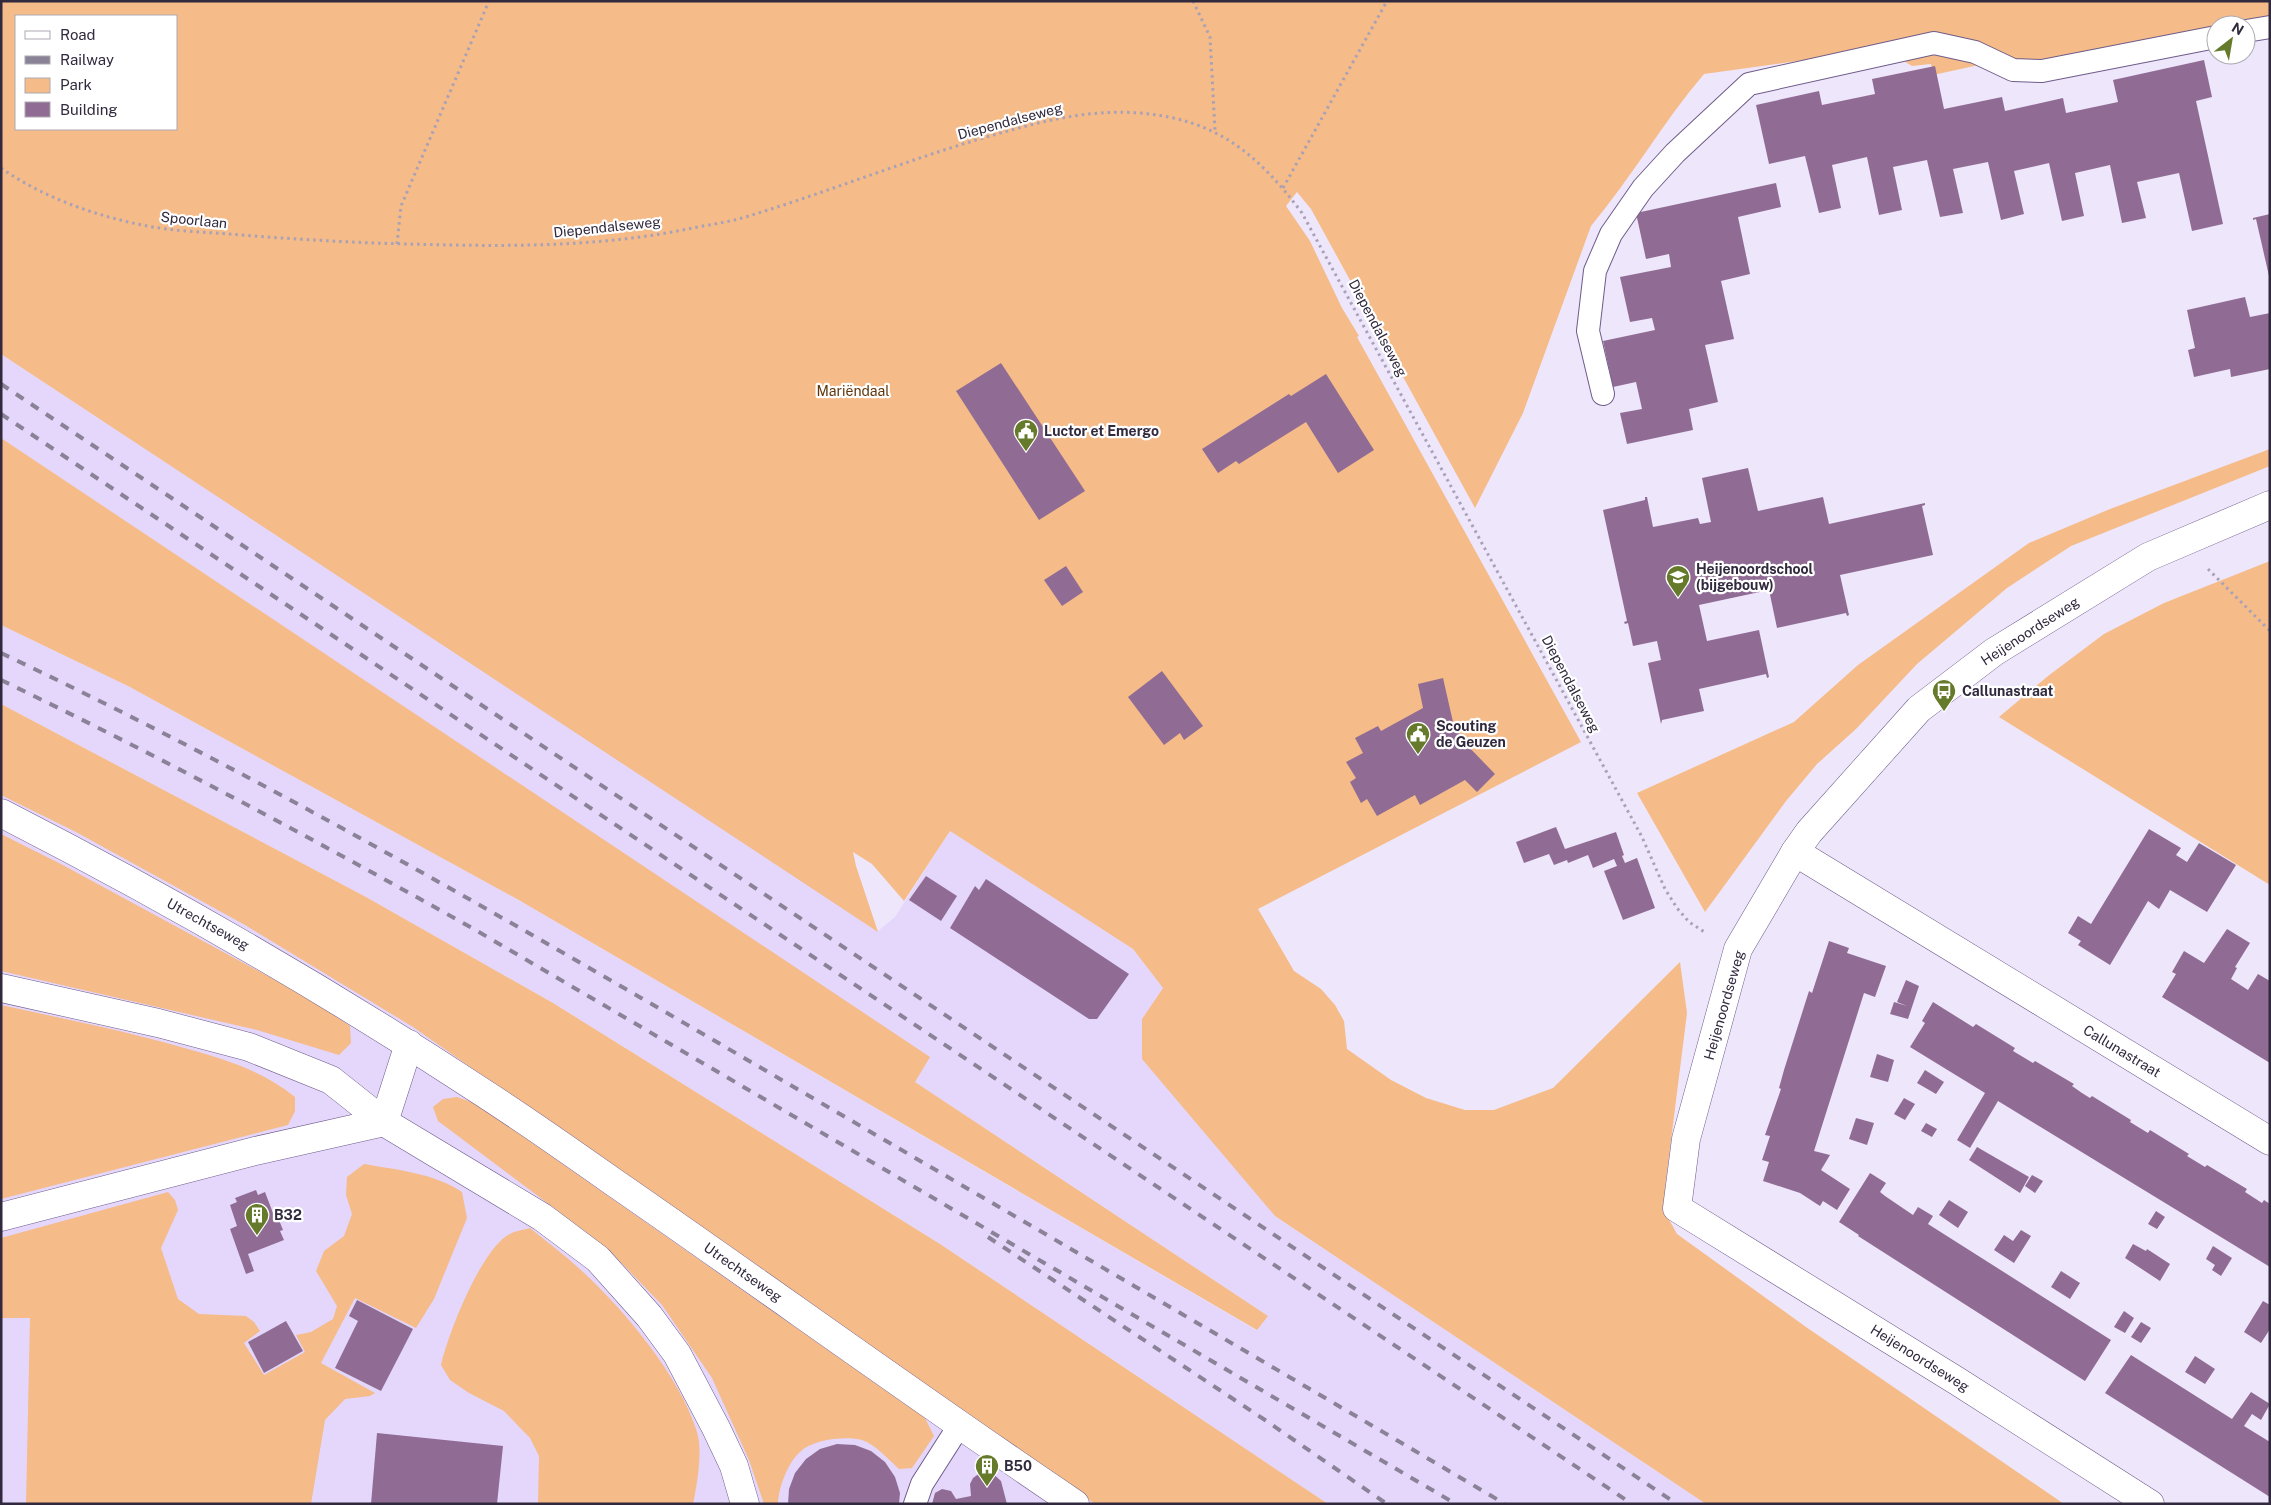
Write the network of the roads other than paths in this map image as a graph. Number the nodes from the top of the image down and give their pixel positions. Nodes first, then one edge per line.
1 (2270, 27) edge
2 (2256, 29) edge
3 (2206, 39) edge
4 (1603, 394) dead end
5 (2270, 505) edge
6 (1, 814) edge
7 (1795, 852) junction
8 (1, 988) edge
9 (409, 1044) junction
10 (384, 1122) junction
11 (2270, 1141) edge
12 (1, 1217) edge
13 (959, 1426) junction
14 (745, 1504) edge
15 (915, 1504) edge
16 (1075, 1504) edge
17 (2150, 1504) edge

1 - 2 lane
3 - 4 lane
5 - 7 street, Heijenoordseweg
6 - 9 street, Utrechtseweg
7 - 11 street, Callunastraat
7 - 17 street, Heijenoordseweg
8 - 10 street
9 - 10 street
9 - 13 street, Utrechtseweg
10 - 12 street
10 - 14 street
13 - 15 lane
13 - 16 street, Utrechtseweg

